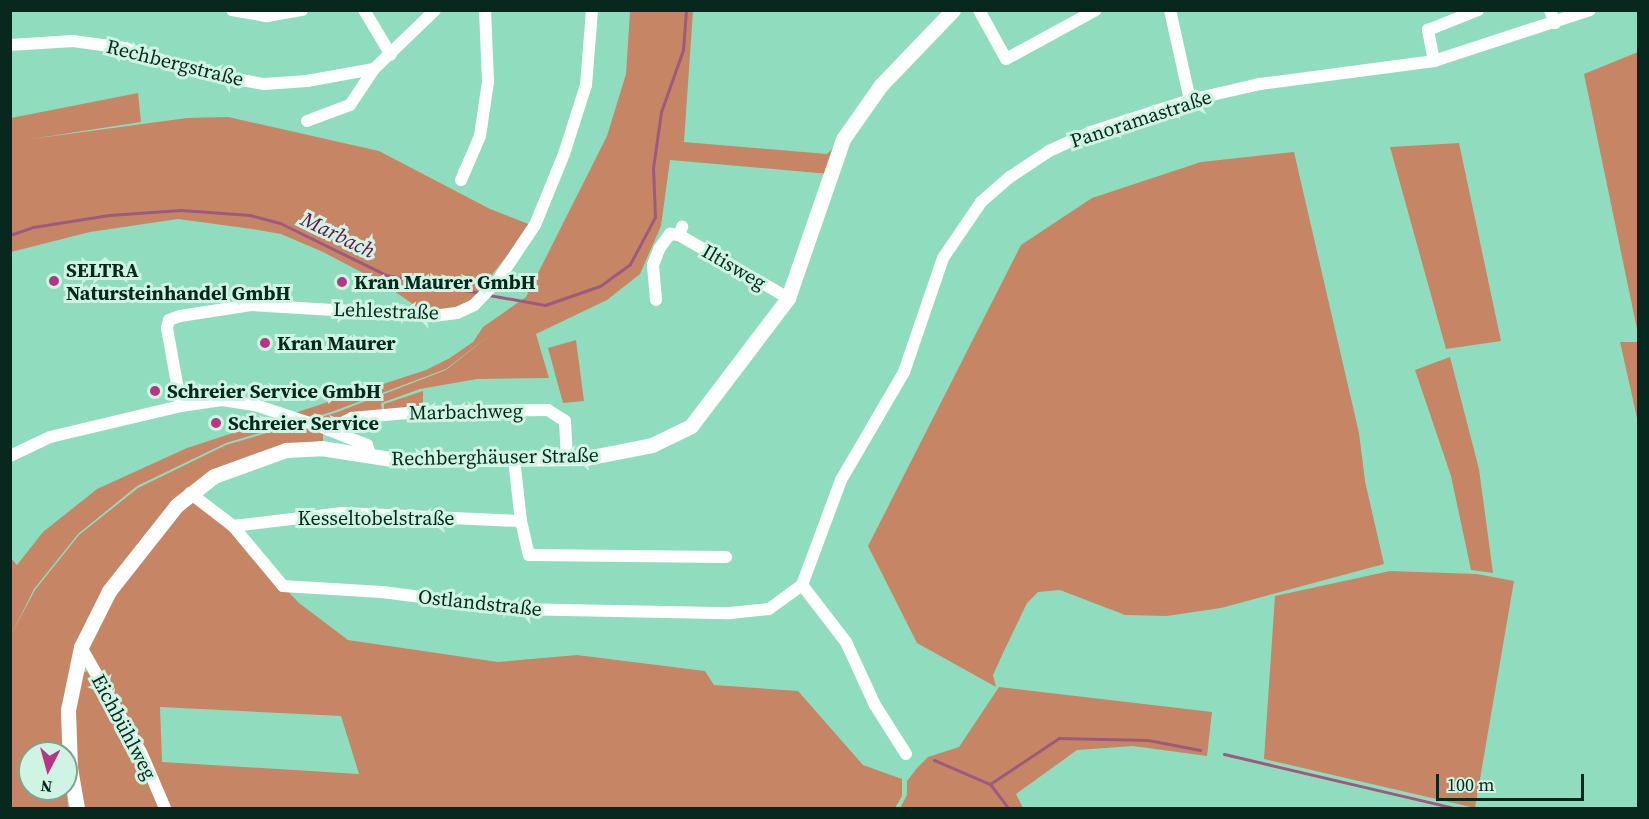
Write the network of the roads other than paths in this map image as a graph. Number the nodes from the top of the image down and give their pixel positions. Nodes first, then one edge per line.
1 (232, 10) edge
2 (302, 10) edge
3 (364, 10) edge
4 (435, 10) edge
5 (485, 10) edge
6 (592, 10) edge
7 (952, 10) edge
8 (979, 10) edge
9 (1096, 10) edge
10 (1170, 10) edge
11 (1478, 10) edge
12 (1550, 10) edge
13 (1590, 10) edge
14 (1555, 23) junction
15 (10, 45) edge
16 (391, 55) junction
17 (1434, 61) junction
18 (374, 69) junction
19 (1191, 100) junction
20 (307, 121) dead end
21 (461, 180) dead end
22 (788, 298) junction
23 (656, 300) dead end
24 (181, 406) junction
25 (328, 430) junction
26 (10, 456) edge
27 (371, 457) junction
28 (567, 458) junction
29 (514, 459) junction
30 (190, 493) junction
31 (520, 521) junction
32 (233, 526) junction
33 (726, 557) dead end
34 (802, 585) junction
35 (81, 647) junction
36 (906, 754) dead end
37 (77, 808) edge
38 (165, 808) edge

1 - 2 street
3 - 16 street
4 - 16 street
5 - 21 street
6 - 24 street, Lehlestraße
7 - 22 street, Rechberghäuser Straße
8 - 9 street
10 - 19 street
11 - 17 street
12 - 14 street
13 - 14 street, Panoramastraße
14 - 17 street, Panoramastraße
15 - 18 street, Rechbergstraße
16 - 18 street
17 - 19 street, Panoramastraße
18 - 20 street
19 - 34 street, Panoramastraße
22 - 23 street, Iltisweg
22 - 28 street, Rechberghäuser Straße
24 - 25 street
24 - 26 street
25 - 27 street
25 - 28 street, Marbachweg
27 - 29 street, Rechberghäuser Straße
27 - 30 street, Rechberghäuser Straße
28 - 29 street, Rechberghäuser Straße
29 - 31 street
30 - 32 street, Ostlandstraße
30 - 35 street, Rechberghäuser Straße
31 - 32 street, Kesseltobelstraße
31 - 33 street
32 - 34 street, Ostlandstraße
34 - 36 street
35 - 37 street, Rechberghäuser Straße
35 - 38 street, Eichbühlweg

